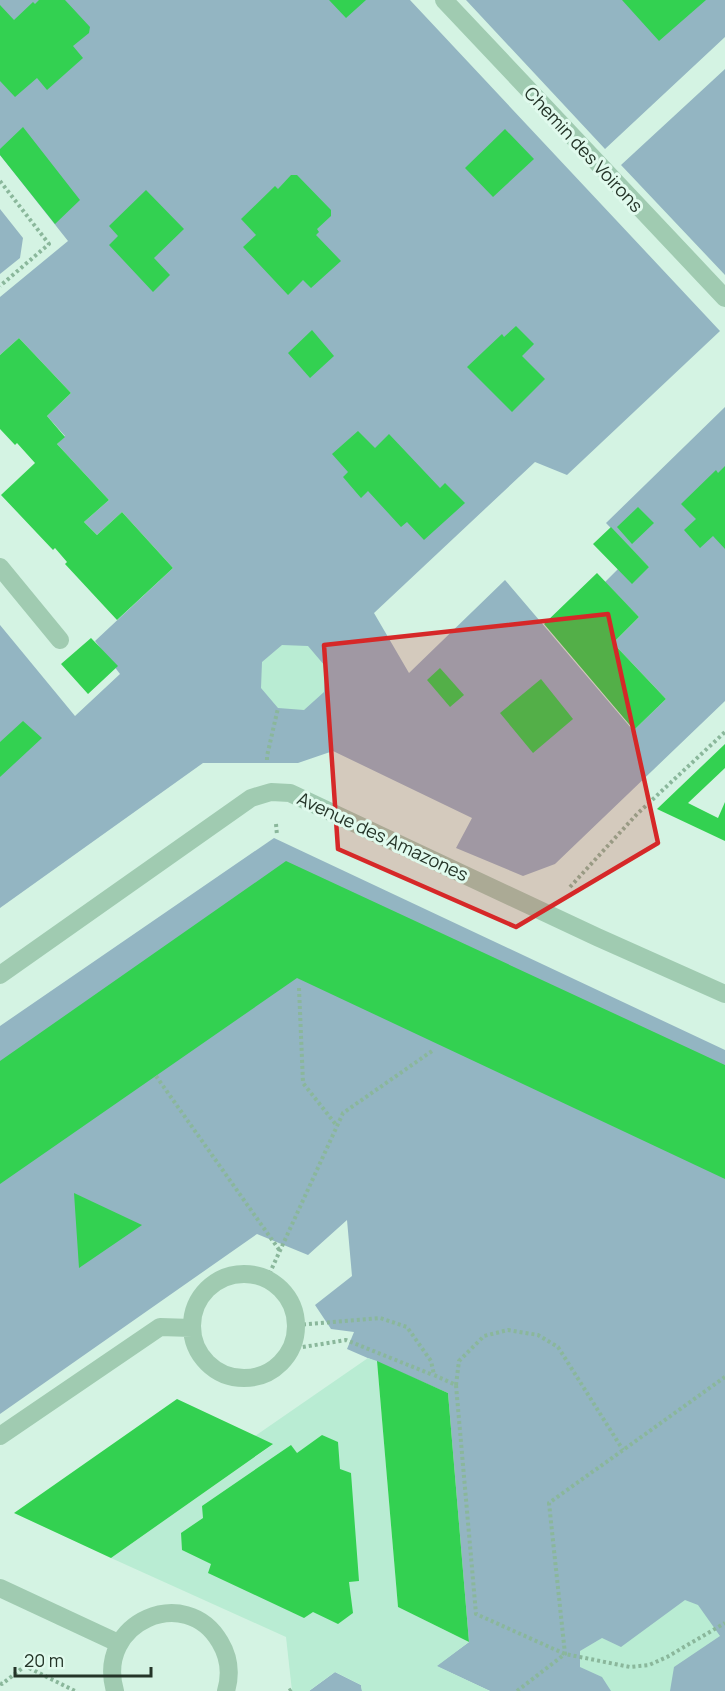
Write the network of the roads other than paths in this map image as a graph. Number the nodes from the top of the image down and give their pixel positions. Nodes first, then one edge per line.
1 (444, 0) edge
2 (725, 298) edge
3 (0, 567) edge
4 (60, 640) dead end
5 (0, 975) edge
6 (725, 994) edge
7 (192, 1329) junction
8 (0, 1436) edge
9 (0, 1588) edge
10 (118, 1644) junction
11 (115, 1691) edge
12 (226, 1691) edge

1 - 2 street, Chemin des Voirons
3 - 4 street
5 - 6 street, Avenue des Amazones
7 - 7 street
7 - 8 street
9 - 10 street
10 - 11 street
10 - 12 street

